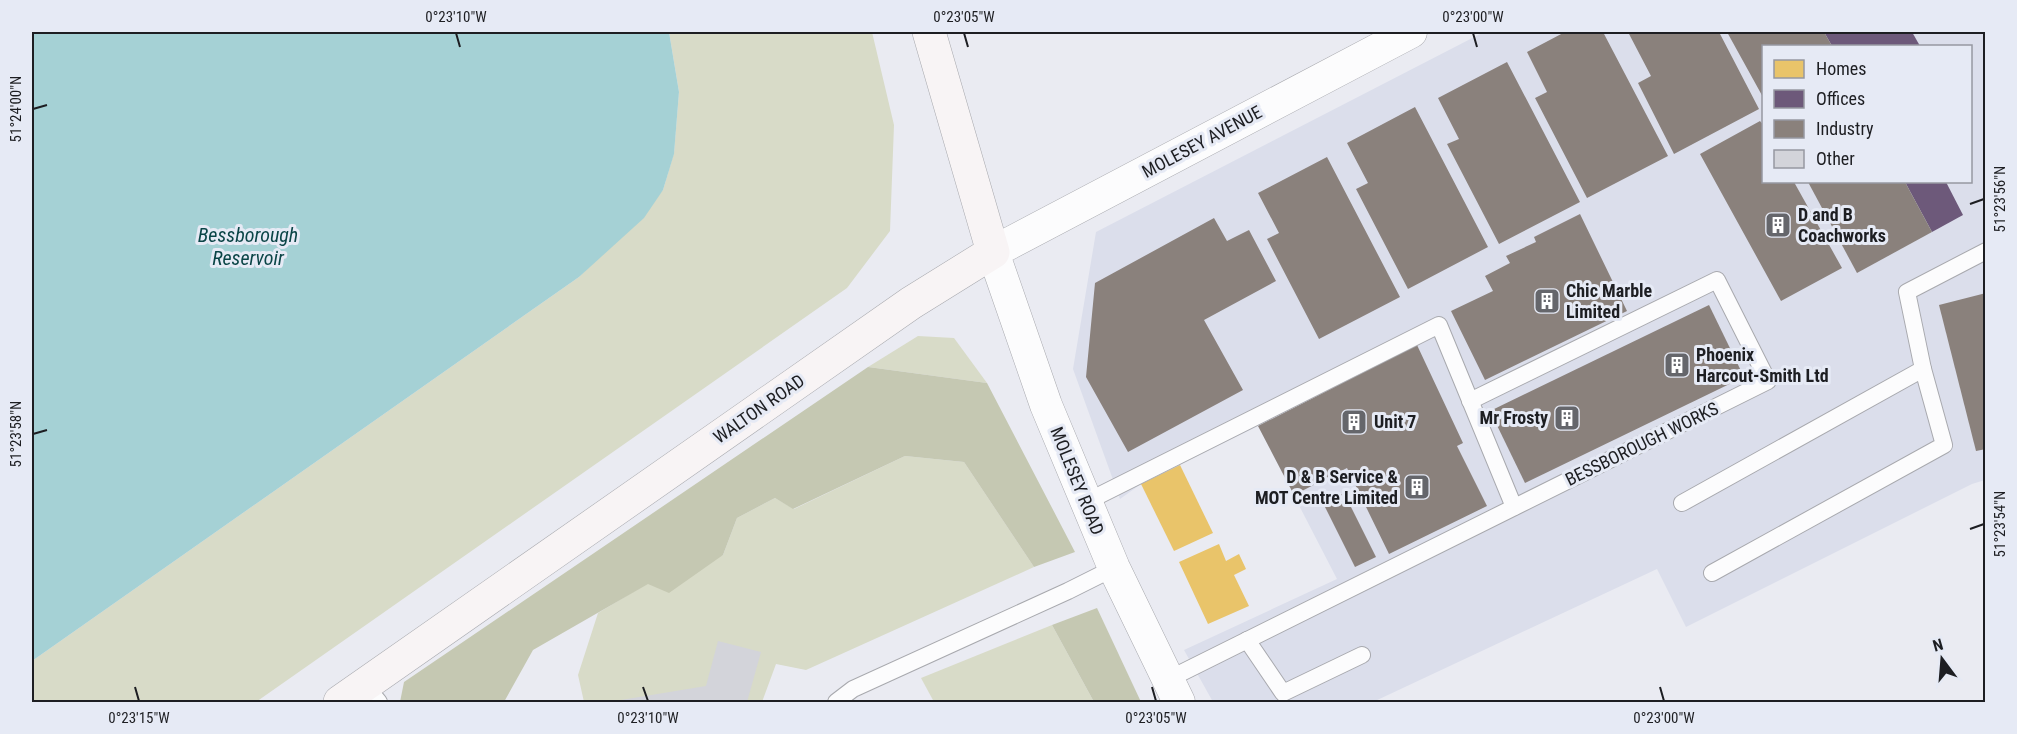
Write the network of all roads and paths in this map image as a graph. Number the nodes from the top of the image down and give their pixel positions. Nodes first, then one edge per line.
1 (928, 32) edge
2 (1411, 32) edge
3 (1986, 251) edge
4 (993, 252) junction
5 (1923, 369) junction
6 (1470, 400) junction
7 (1086, 502) junction
8 (1682, 503) dead end
9 (1514, 507) junction
10 (1114, 568) junction
11 (1712, 573) dead end
12 (1247, 640) junction
13 (1362, 655) dead end
14 (1174, 691) edge
15 (361, 697) edge
16 (836, 702) edge

1 - 4 main road
2 - 4 street, MOLESEY AVENUE
3 - 5 lane
4 - 7 street, MOLESEY ROAD
4 - 15 main road, WALTON ROAD
5 - 8 lane
5 - 11 lane
6 - 7 lane
6 - 9 lane
6 - 9 lane, BESSBOROUGH WORKS
7 - 10 street, MOLESEY ROAD
9 - 12 lane, BESSBOROUGH WORKS
10 - 14 street, MOLESEY ROAD
10 - 16 lane
12 - 13 lane
12 - 14 lane, BESSBOROUGH WORKS

